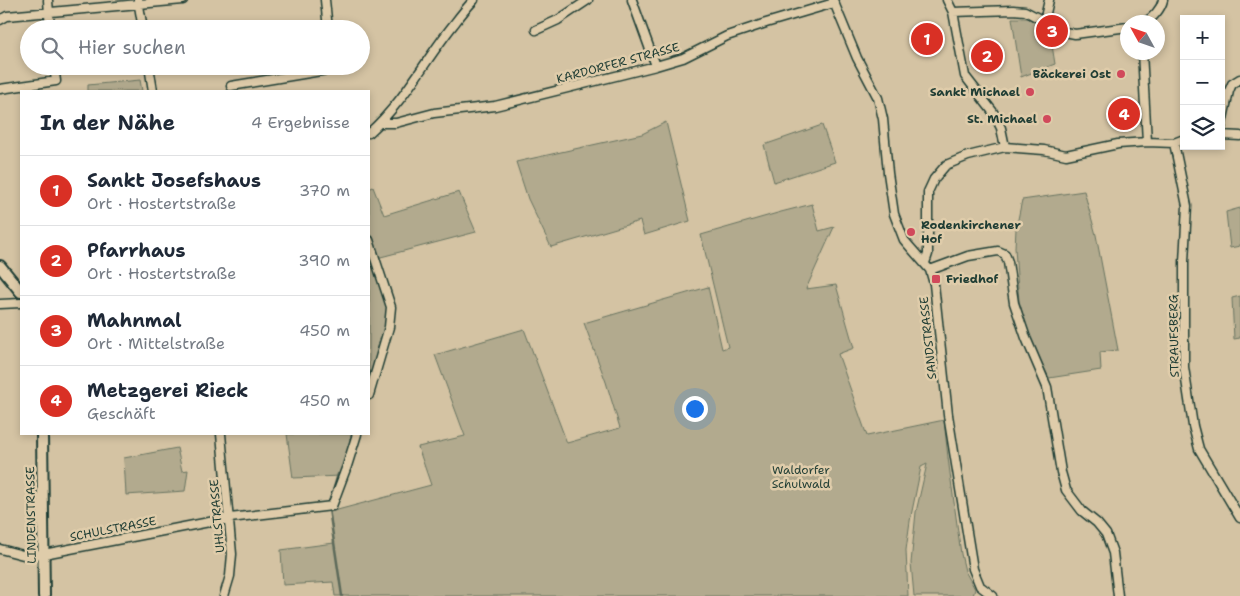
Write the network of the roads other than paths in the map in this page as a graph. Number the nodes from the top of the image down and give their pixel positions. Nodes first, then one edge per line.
1 (48, 0) edge
2 (183, 0) edge
3 (324, 0) edge
4 (588, 0) edge
5 (632, 0) edge
6 (947, 0) edge
7 (1049, 0) edge
8 (1163, 0) edge
9 (834, 1) edge
10 (139, 2) edge
11 (468, 2) edge
12 (953, 12) junction
13 (49, 13) junction
14 (1155, 15) edge
15 (0, 20) edge
16 (49, 20) edge
17 (142, 20) edge
18 (327, 20) edge
19 (1046, 21) junction
20 (1120, 28) edge
21 (536, 30) dead end
22 (1142, 60) edge
23 (656, 66) junction
24 (55, 75) edge
25 (150, 75) edge
26 (297, 75) edge
27 (1240, 79) edge
28 (231, 86) dead end
29 (0, 89) edge
30 (153, 90) edge
31 (1225, 110) edge
32 (380, 123) junction
33 (370, 132) edge
34 (1225, 135) edge
35 (1240, 136) edge
36 (1180, 141) edge
37 (1147, 142) junction
38 (1174, 143) junction
39 (1005, 147) junction
40 (370, 243) edge
41 (925, 263) junction
42 (0, 266) edge
43 (930, 270) junction
44 (20, 291) edge
45 (20, 303) edge
46 (0, 304) edge
47 (370, 392) edge
48 (42, 435) edge
49 (221, 435) edge
50 (357, 435) edge
51 (230, 518) junction
52 (1240, 518) edge
53 (0, 549) edge
54 (44, 554) junction
55 (44, 596) edge
56 (224, 596) edge
57 (993, 596) edge
58 (1118, 596) edge

1 - 13 street
2 - 10 street
3 - 18 street
4 - 21 street
5 - 23 street
6 - 12 street
7 - 19 street
8 - 14 street
9 - 23 street, KARDORFER STRASSE
9 - 41 street, SANDSTRASSE
10 - 13 street
10 - 17 street
11 - 32 street
12 - 19 street
12 - 39 street
13 - 15 street
13 - 16 street
19 - 20 street
22 - 37 street
23 - 32 street, KARDORFER STRASSE
24 - 29 street
25 - 30 street
26 - 28 street
27 - 31 street
32 - 33 street
34 - 35 street
36 - 38 street
37 - 38 street
37 - 39 street
38 - 52 street, STRAUFSBERG
39 - 41 street
40 - 47 street
41 - 43 street, SANDSTRASSE
42 - 44 street
43 - 57 street, SANDSTRASSE
43 - 58 street
45 - 46 street
48 - 54 street, LINDENSTRASSE
49 - 51 street, UHLSTRASSE
50 - 51 street, SCHULSTRASSE
51 - 54 street, SCHULSTRASSE
51 - 56 street, UHLSTRASSE
53 - 54 street, SCHULSTRASSE
54 - 55 street, LINDENSTRASSE

